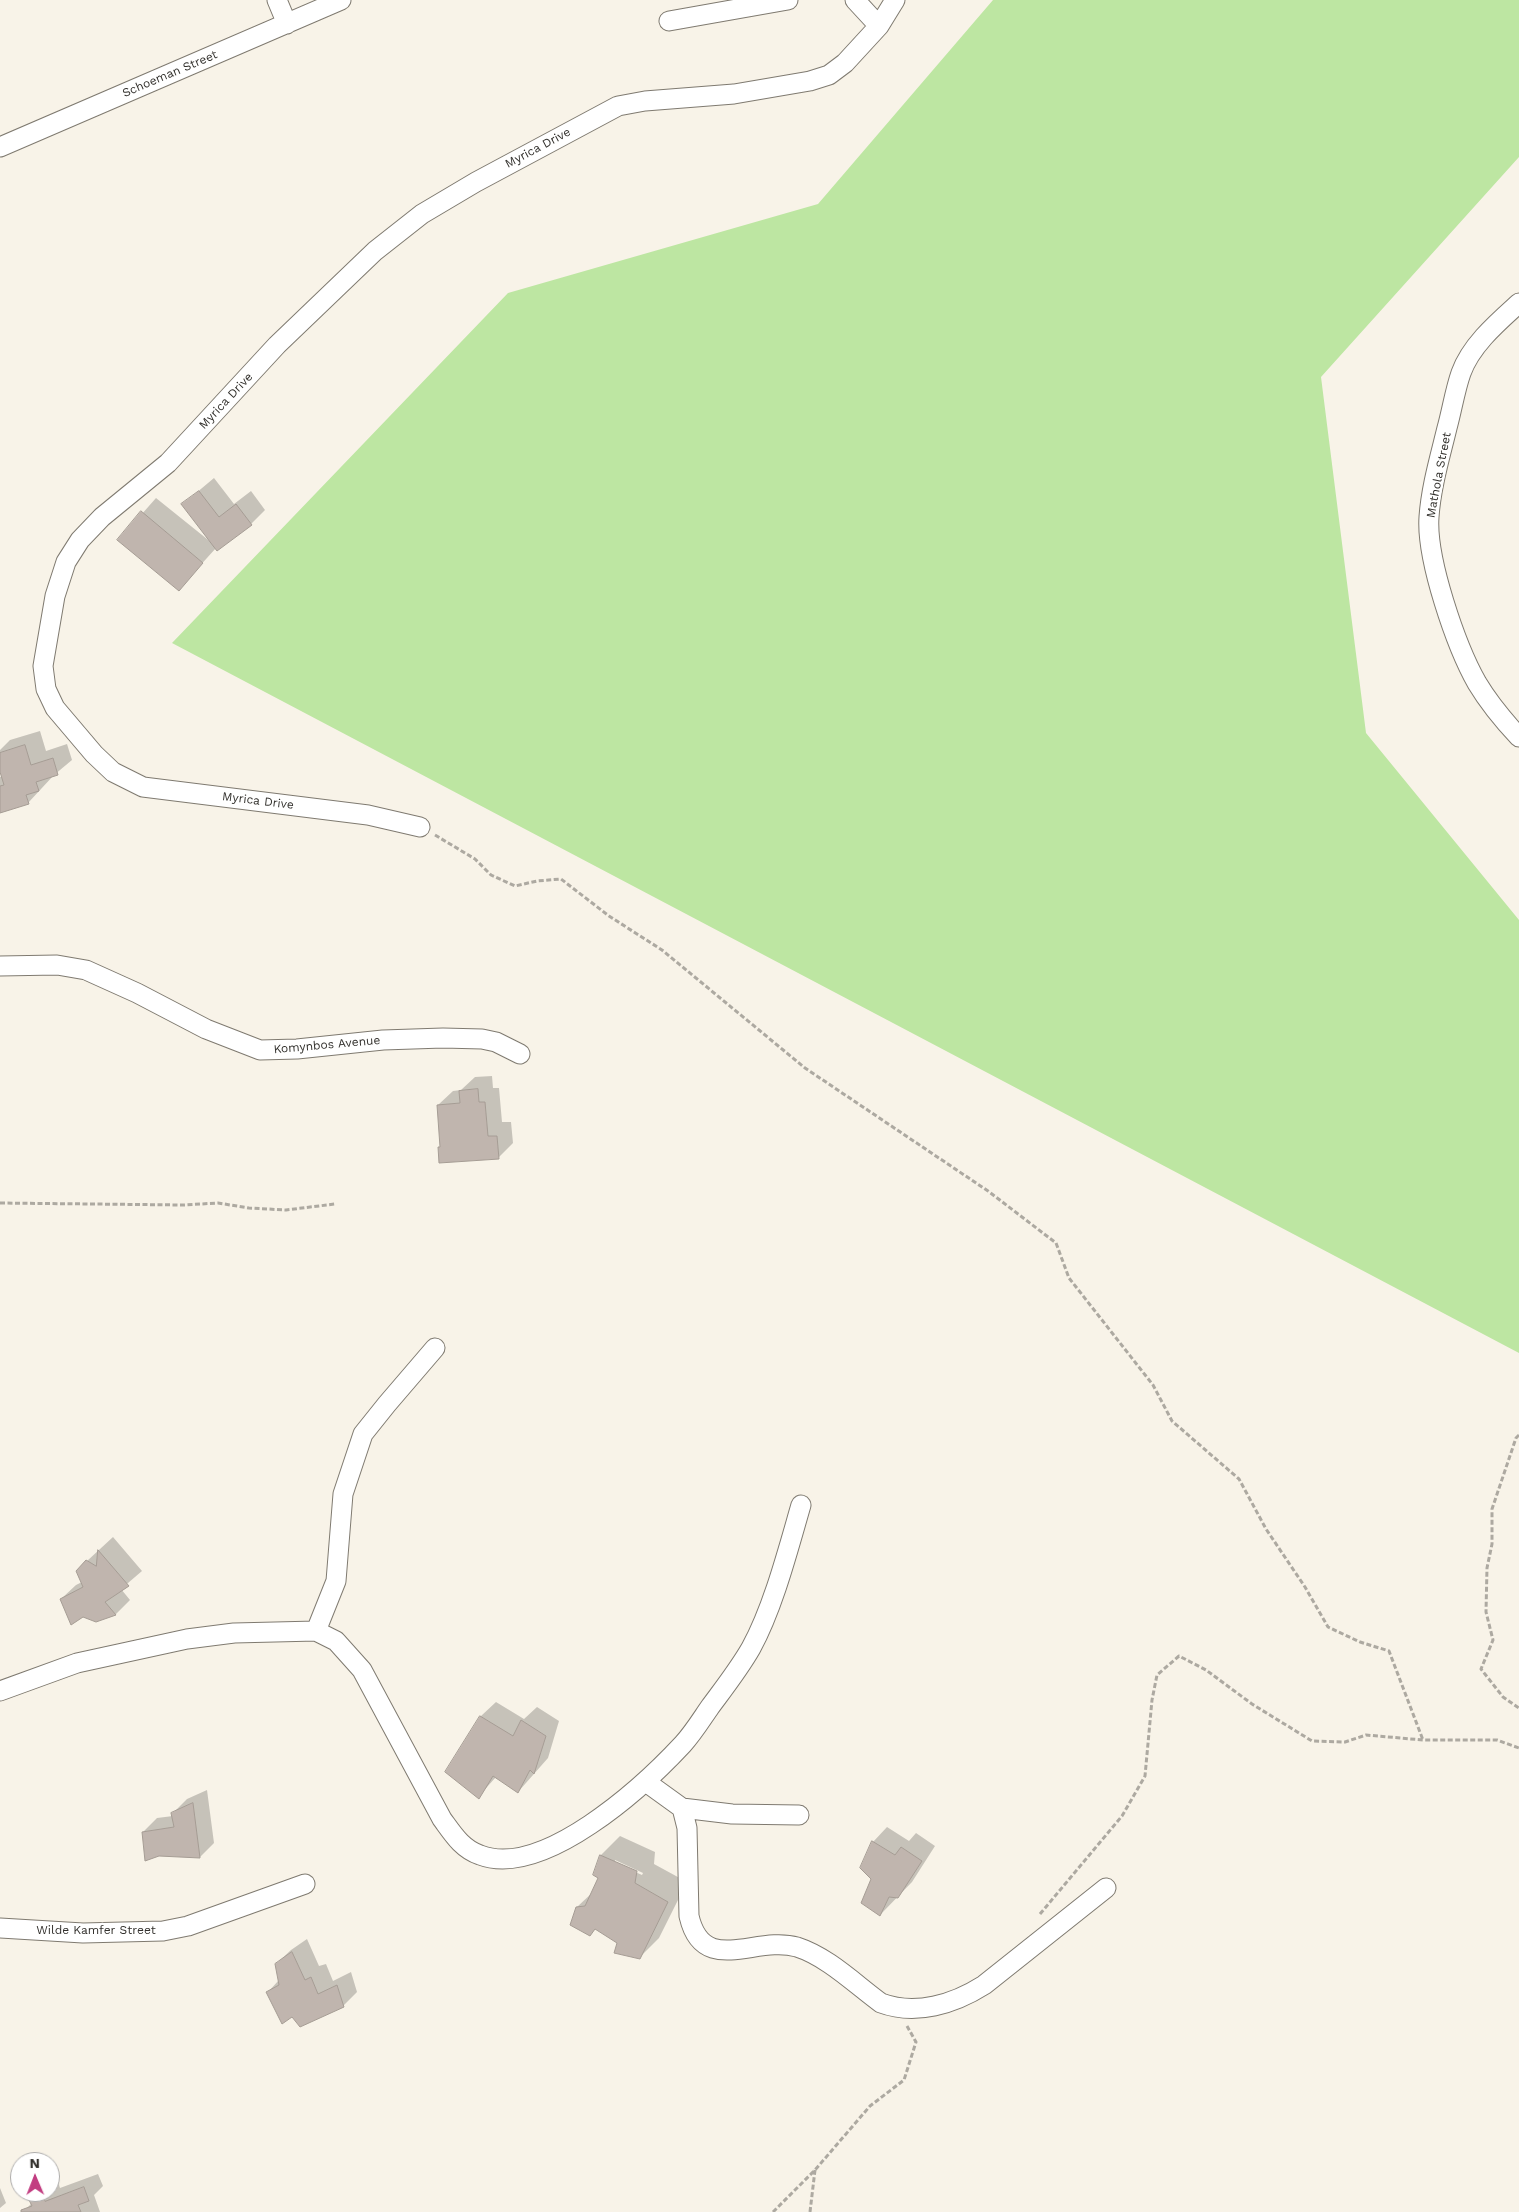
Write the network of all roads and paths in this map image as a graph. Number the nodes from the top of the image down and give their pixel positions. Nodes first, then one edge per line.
1 (277, 0) edge
2 (340, 0) edge
3 (788, 0) edge
4 (855, 0) edge
5 (895, 0) edge
6 (669, 21) dead end
7 (287, 24) junction
8 (879, 26) junction
9 (0, 147) edge
10 (1519, 303) edge
11 (1519, 737) edge
12 (420, 826) joint
13 (0, 966) edge
14 (520, 1054) dead end
15 (0, 1203) edge
16 (335, 1204) dead end
17 (436, 1348) dead end
18 (1519, 1435) edge
19 (801, 1505) dead end
20 (316, 1631) junction
21 (0, 1691) edge
22 (1519, 1708) edge
23 (1423, 1740) junction
24 (1519, 1748) edge
25 (646, 1782) junction
26 (682, 1808) junction
27 (799, 1815) dead end
28 (305, 1884) dead end
29 (1106, 1888) dead end
30 (1036, 1922) dead end
31 (0, 1928) edge
32 (898, 2008) junction
33 (815, 2170) junction
34 (773, 2212) edge
35 (810, 2212) edge

1 - 7 street
2 - 7 street, Schoeman Street
3 - 6 street
4 - 8 street
5 - 8 street, Myrica Drive
7 - 9 street, Schoeman Street
8 - 12 street, Myrica Drive
10 - 11 street, Mathola Street
12 - 23 path
13 - 14 street, Komynbos Avenue
15 - 16 path
17 - 20 street
18 - 22 path
19 - 25 street
20 - 21 street
20 - 25 street
23 - 24 path
23 - 30 path
25 - 26 street
26 - 27 street
26 - 32 street
28 - 31 street, Wilde Kamfer Street
29 - 32 street
32 - 33 path
33 - 34 path
33 - 35 path

